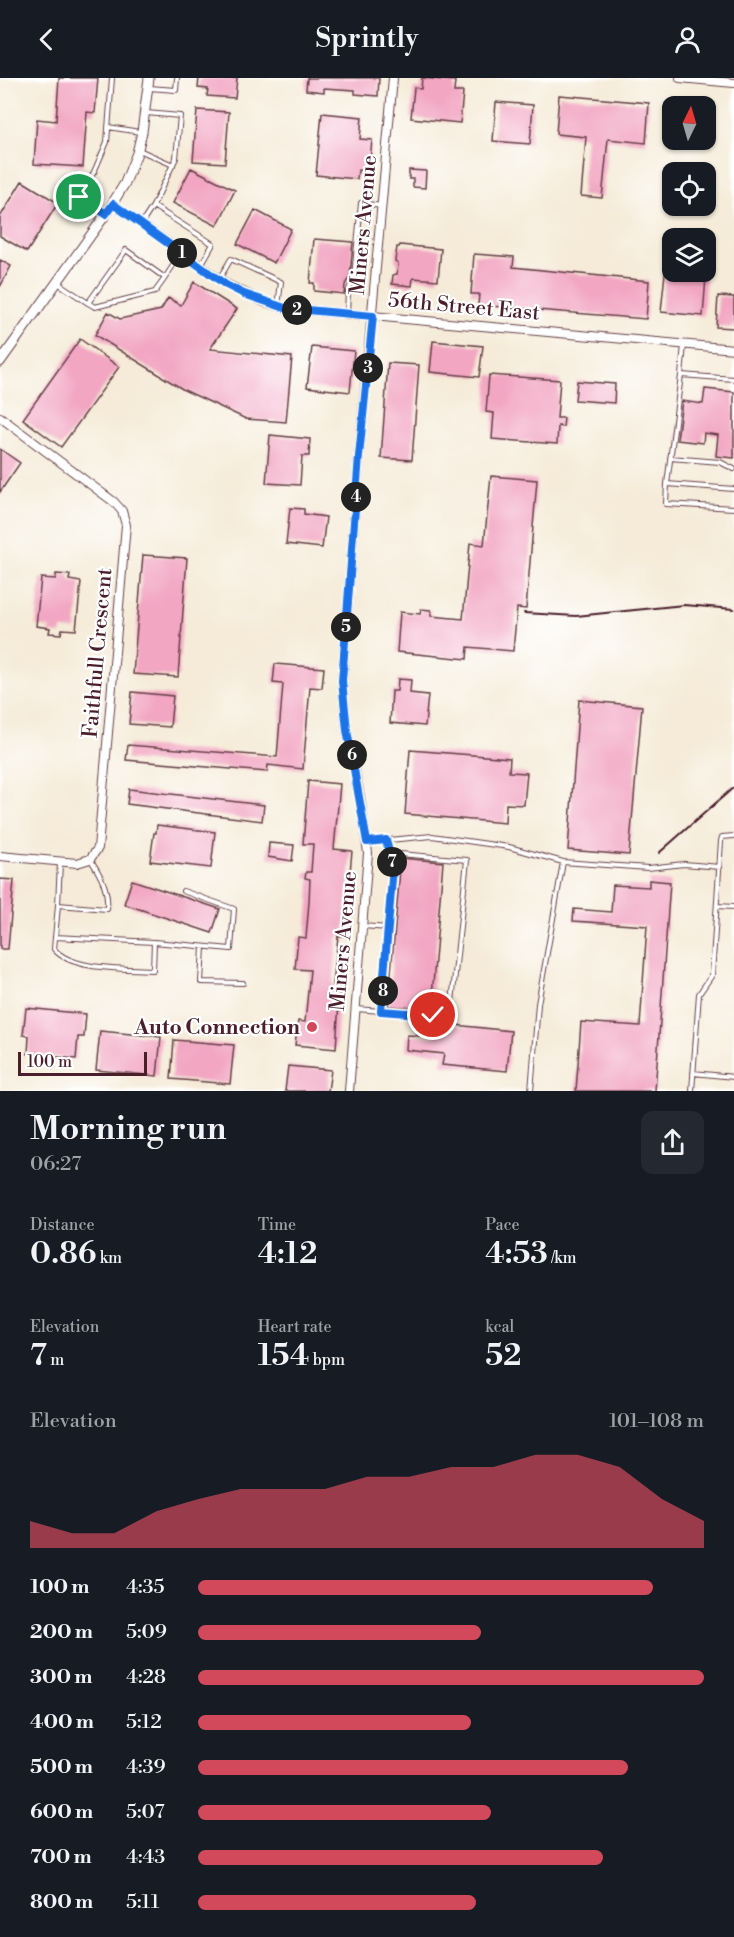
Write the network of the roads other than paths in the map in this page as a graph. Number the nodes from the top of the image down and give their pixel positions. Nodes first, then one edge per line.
1 (112, 78) edge
2 (177, 78) edge
3 (393, 78) edge
4 (680, 78) edge
5 (148, 83) edge
6 (734, 83) edge
7 (146, 113) junction
8 (108, 127) junction
9 (142, 132) junction
10 (138, 150) junction
11 (173, 165) junction
12 (113, 204) junction
13 (153, 206) junction
14 (382, 206) junction
15 (106, 214) junction
16 (142, 223) junction
17 (182, 252) junction
18 (201, 265) junction
19 (165, 278) junction
20 (219, 280) junction
21 (58, 282) junction
22 (88, 303) junction
23 (278, 306) junction
24 (346, 313) junction
25 (373, 316) junction
26 (684, 345) junction
27 (734, 349) edge
28 (0, 362) edge
29 (681, 375) junction
30 (734, 379) edge
31 (0, 417) edge
32 (670, 458) junction
33 (734, 469) edge
34 (667, 484) junction
35 (734, 489) edge
36 (734, 508) edge
37 (734, 836) edge
38 (386, 840) junction
39 (367, 842) junction
40 (389, 853) junction
41 (0, 856) edge
42 (90, 859) junction
43 (60, 862) junction
44 (563, 862) junction
45 (720, 867) junction
46 (183, 891) dead end
47 (58, 905) junction
48 (717, 906) junction
49 (734, 907) edge
50 (362, 926) junction
51 (388, 928) junction
52 (55, 937) junction
53 (154, 942) junction
54 (203, 947) junction
55 (243, 983) dead end
56 (356, 1009) junction
57 (381, 1011) junction
58 (693, 1073) junction
59 (734, 1077) edge
60 (349, 1091) edge
61 (531, 1091) edge
62 (692, 1091) edge

1 - 8 lane
2 - 5 lane
3 - 14 street, Miners Avenue
4 - 6 street
5 - 7 street
7 - 9 street
7 - 11 lane
8 - 9 lane
8 - 15 lane
9 - 10 street
10 - 11 lane
10 - 12 street
11 - 13 lane
12 - 15 street
12 - 16 street, 56th Street East
13 - 16 lane
13 - 18 lane
14 - 24 lane
14 - 25 street, Miners Avenue
15 - 21 street
16 - 17 street, 56th Street East
17 - 18 street, 56th Street East
17 - 19 lane
18 - 20 street, 56th Street East
19 - 22 lane
19 - 22 lane
20 - 23 street, 56th Street East
20 - 23 lane
21 - 22 lane
21 - 28 street
23 - 24 street, 56th Street East
24 - 25 street, 56th Street East
25 - 26 street, 56th Street East
25 - 39 street, Miners Avenue
26 - 27 street, 56th Street East
26 - 29 lane
29 - 30 lane
29 - 32 lane
31 - 42 street, Faithfull Crescent
32 - 33 lane
32 - 34 lane
34 - 35 lane
34 - 36 lane
37 - 45 lane
38 - 39 lane
38 - 40 lane
38 - 44 lane
39 - 50 street, Miners Avenue
40 - 51 lane
40 - 57 lane
41 - 43 street
42 - 43 street
42 - 47 lane
43 - 47 lane
44 - 45 lane
44 - 61 lane
45 - 48 lane
46 - 54 lane
47 - 52 lane
48 - 49 lane
48 - 58 lane
50 - 51 lane
50 - 56 street, Miners Avenue
51 - 57 lane
52 - 53 lane
52 - 53 lane
53 - 54 lane
54 - 55 lane
56 - 57 lane
56 - 60 street, Miners Avenue
58 - 59 lane
58 - 62 lane

